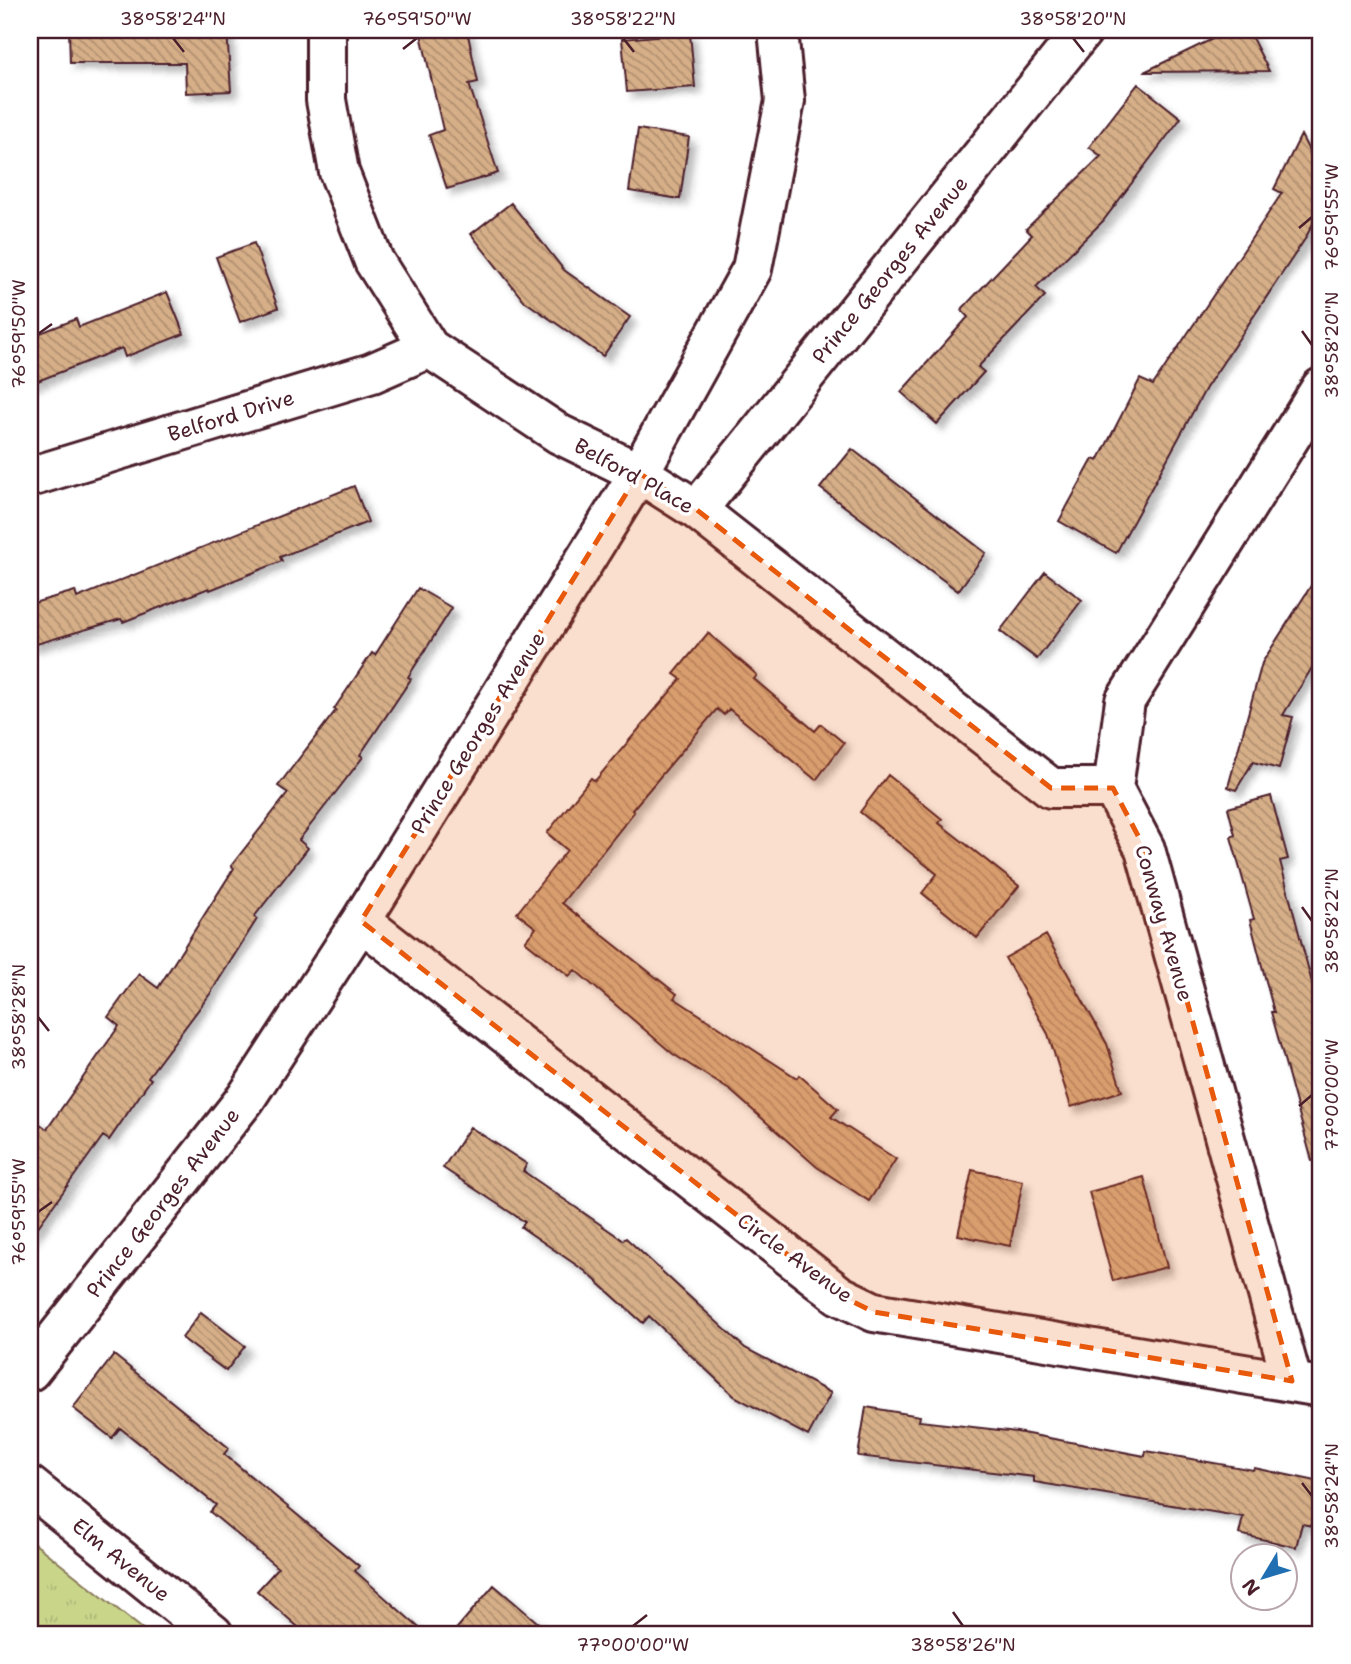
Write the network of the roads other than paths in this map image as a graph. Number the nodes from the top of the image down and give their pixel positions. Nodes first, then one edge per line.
1 (326, 30) edge
2 (778, 30) edge
3 (1083, 30) edge
4 (429, 348) junction
5 (1321, 388) edge
6 (639, 473) junction
7 (30, 477) edge
8 (697, 510) junction
9 (1113, 788) junction
10 (361, 921) junction
11 (30, 1371) edge
12 (1307, 1384) edge
13 (30, 1486) edge
14 (213, 1634) edge

1 - 4 street, Belford Place
2 - 6 street, Prince Georges Avenue
3 - 8 street, Prince Georges Avenue
4 - 6 street, Belford Place
4 - 7 street, Belford Drive
5 - 9 street
6 - 8 street, Belford Place
6 - 10 street, Prince Georges Avenue
8 - 9 street, Belford Place
9 - 12 street, Conway Avenue
10 - 11 street, Prince Georges Avenue
10 - 12 street, Circle Avenue
13 - 14 street, Elm Avenue

